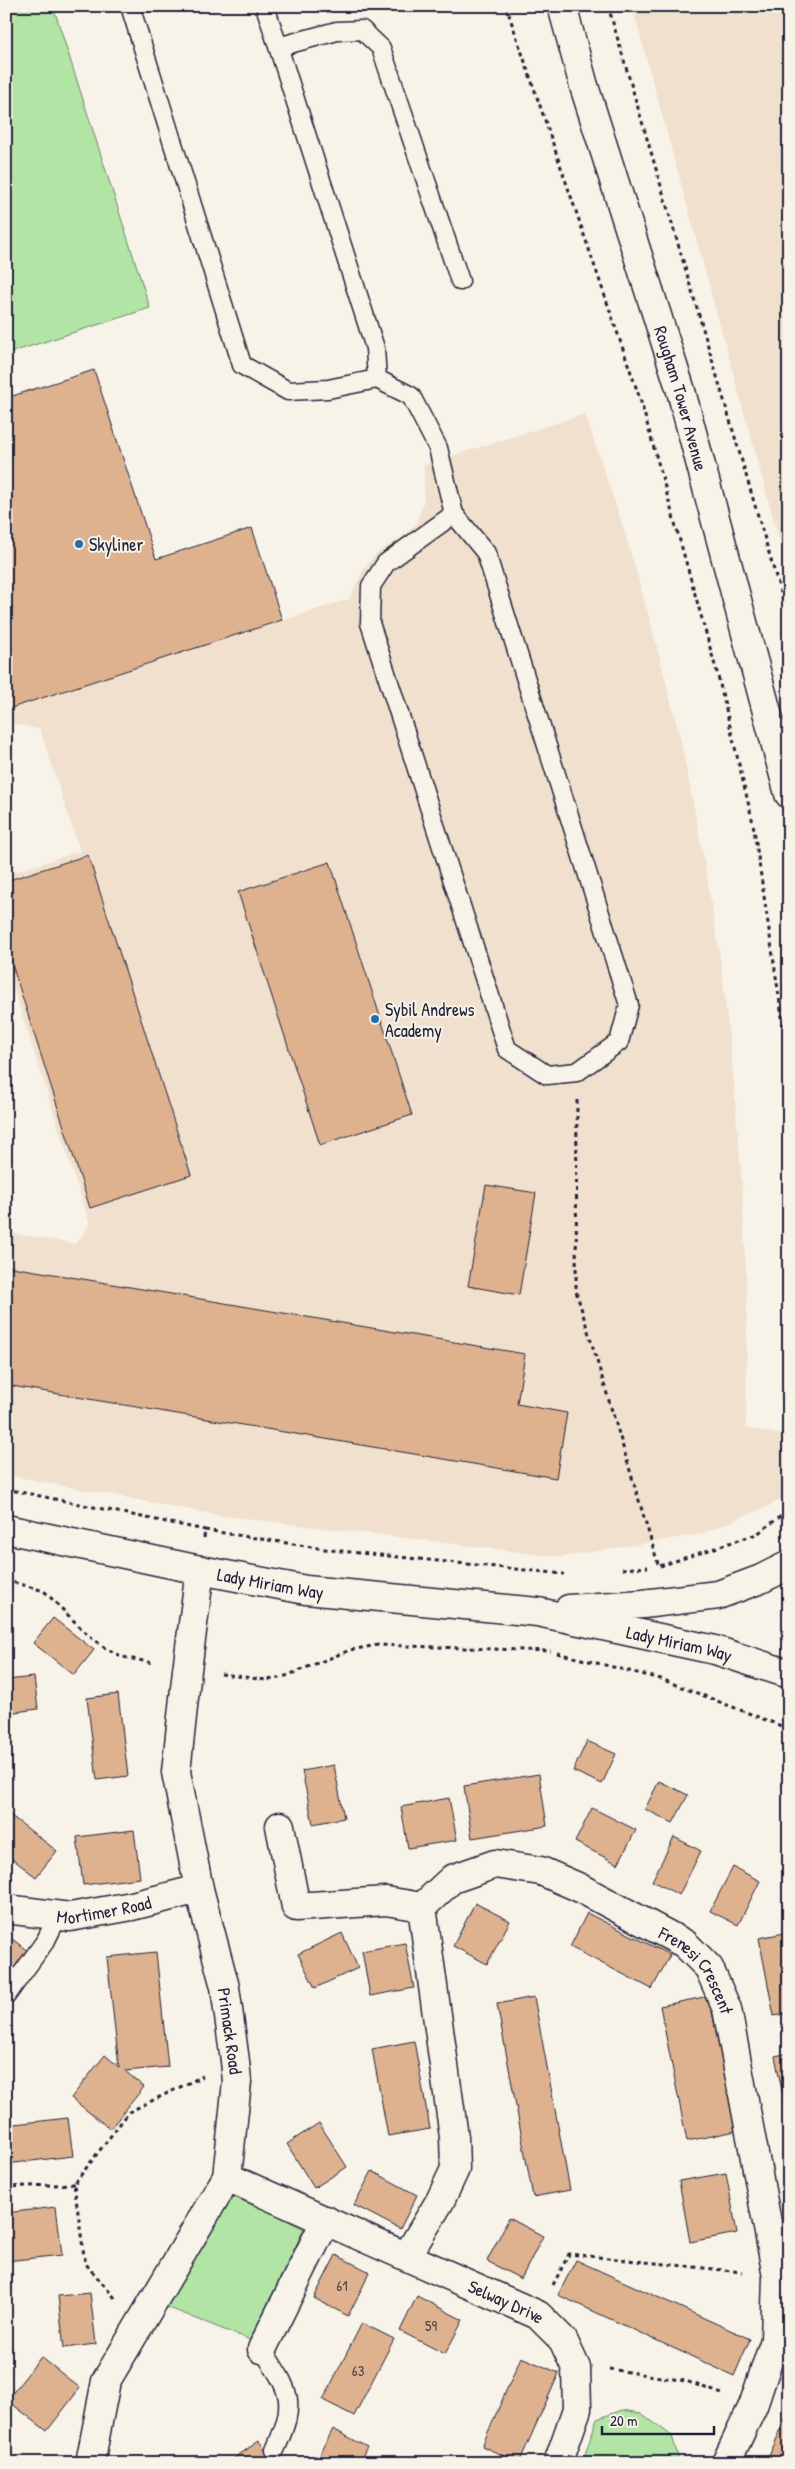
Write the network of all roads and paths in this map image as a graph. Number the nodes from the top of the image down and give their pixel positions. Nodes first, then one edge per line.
1 (130, 6) edge
2 (266, 6) edge
3 (506, 6) edge
4 (562, 6) edge
5 (608, 6) edge
6 (278, 47) junction
7 (460, 282) dead end
8 (377, 379) junction
9 (454, 514) junction
10 (789, 621) edge
11 (789, 794) edge
12 (789, 1063) edge
13 (577, 1072) junction
14 (6, 1489) edge
15 (789, 1510) edge
16 (6, 1529) edge
17 (206, 1530) junction
18 (789, 1565) edge
19 (660, 1566) junction
20 (620, 1569) dead end
21 (200, 1570) junction
22 (570, 1574) dead end
23 (6, 1580) edge
24 (538, 1612) junction
25 (186, 1670) junction
26 (789, 1674) edge
27 (789, 1729) edge
28 (280, 1826) dead end
29 (199, 1889) junction
30 (422, 1907) junction
31 (6, 1909) edge
32 (58, 1916) junction
33 (6, 1996) edge
34 (235, 2061) junction
35 (227, 2177) junction
36 (74, 2184) junction
37 (6, 2187) edge
38 (326, 2220) junction
39 (406, 2256) junction
40 (777, 2276) junction
41 (538, 2315) junction
42 (139, 2325) junction
43 (262, 2349) joint
44 (576, 2368) junction
45 (753, 2406) junction
46 (275, 2450) dead end
47 (90, 2463) edge
48 (558, 2463) edge
49 (726, 2463) edge

1 - 8 lane
2 - 6 lane
3 - 12 path
4 - 11 street, Rougham Tower Avenue
5 - 10 path
6 - 7 lane
6 - 8 lane
8 - 9 lane
9 - 13 lane
9 - 13 lane
13 - 19 path
14 - 17 path
15 - 19 path
16 - 21 street, Lady Miriam Way
17 - 21 path
17 - 22 path
18 - 24 street, Lady Miriam Way
19 - 20 path
21 - 24 street, Lady Miriam Way
21 - 25 street, Primack Road
23 - 25 path
24 - 26 street, Lady Miriam Way
25 - 27 path
25 - 29 street, Primack Road
28 - 30 street
29 - 32 street, Mortimer Road
29 - 34 street, Primack Road
30 - 39 street
30 - 40 street, Frenesi Crescent
31 - 32 street, Mortimer Road
32 - 33 lane
34 - 35 street, Primack Road
34 - 36 path
35 - 38 street, Selway Drive
35 - 42 street, Primack Road
36 - 37 path
36 - 42 path
38 - 39 street, Selway Drive
38 - 43 street
39 - 41 street, Selway Drive
40 - 41 path
40 - 45 street
41 - 44 street, Selway Drive
42 - 47 street, Primack Road
43 - 46 lane
44 - 45 path
44 - 48 street, Selway Drive
45 - 49 street

